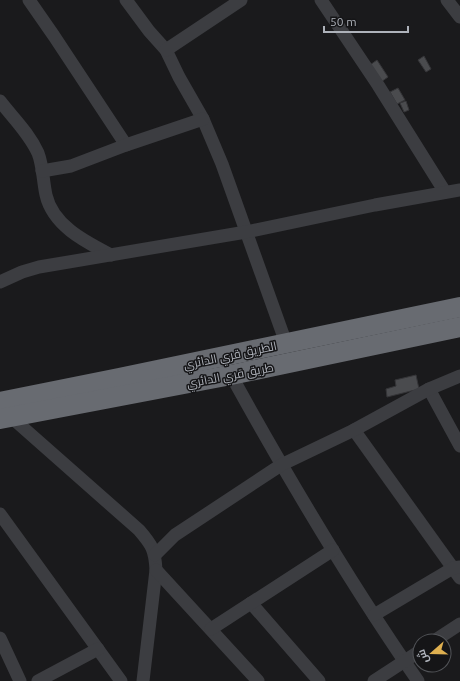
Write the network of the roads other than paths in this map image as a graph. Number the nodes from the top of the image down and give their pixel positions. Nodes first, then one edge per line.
1 (29, 0) edge
2 (126, 0) edge
3 (241, 0) edge
4 (321, 0) edge
5 (447, 0) edge
6 (460, 17) edge
7 (166, 50) junction
8 (0, 101) edge
9 (203, 119) junction
10 (126, 145) junction
11 (42, 171) junction
12 (460, 190) edge
13 (445, 192) junction
14 (246, 232) junction
15 (111, 255) junction
16 (0, 282) edge
17 (460, 307) edge
18 (460, 327) edge
19 (286, 343) junction
20 (231, 375) junction
21 (460, 376) edge
22 (428, 389) junction
23 (4, 413) edge
24 (354, 430) junction
25 (460, 446) edge
26 (281, 465) junction
27 (0, 514) edge
28 (333, 550) junction
29 (155, 555) junction
30 (156, 570) junction
31 (458, 571) edge
32 (250, 603) junction
33 (374, 615) junction
34 (460, 624) edge
35 (210, 629) junction
36 (446, 633) edge
37 (0, 638) edge
38 (98, 649) junction
39 (412, 656) edge
40 (404, 661) junction
41 (20, 681) edge
42 (38, 681) edge
43 (121, 681) edge
44 (143, 681) edge
45 (258, 681) edge
46 (319, 681) edge
47 (374, 681) edge
48 (418, 681) edge

1 - 10 street
2 - 7 street
3 - 7 street
4 - 13 street
5 - 6 street
7 - 9 street
8 - 11 street
9 - 10 street
9 - 14 street
10 - 11 street
11 - 15 street
12 - 13 street
13 - 14 street
14 - 15 street
14 - 19 street
15 - 16 street
17 - 19 highway, الطريق قري الدائري
18 - 20 highway, طريق قري الدائري
19 - 23 highway, الطريق قري الدائري
20 - 23 highway, طريق قري الدائري
20 - 26 street
21 - 22 street
22 - 24 street
22 - 25 street
23 - 29 street
24 - 26 street
24 - 31 street
26 - 28 street
26 - 29 street
27 - 38 street
28 - 32 street
28 - 33 street
29 - 30 street
30 - 35 street
30 - 44 street
31 - 33 street
32 - 35 street
32 - 46 street
33 - 40 street
34 - 36 street
35 - 45 street
37 - 41 street
38 - 42 street
38 - 43 street
39 - 40 street
40 - 47 street
40 - 48 street

